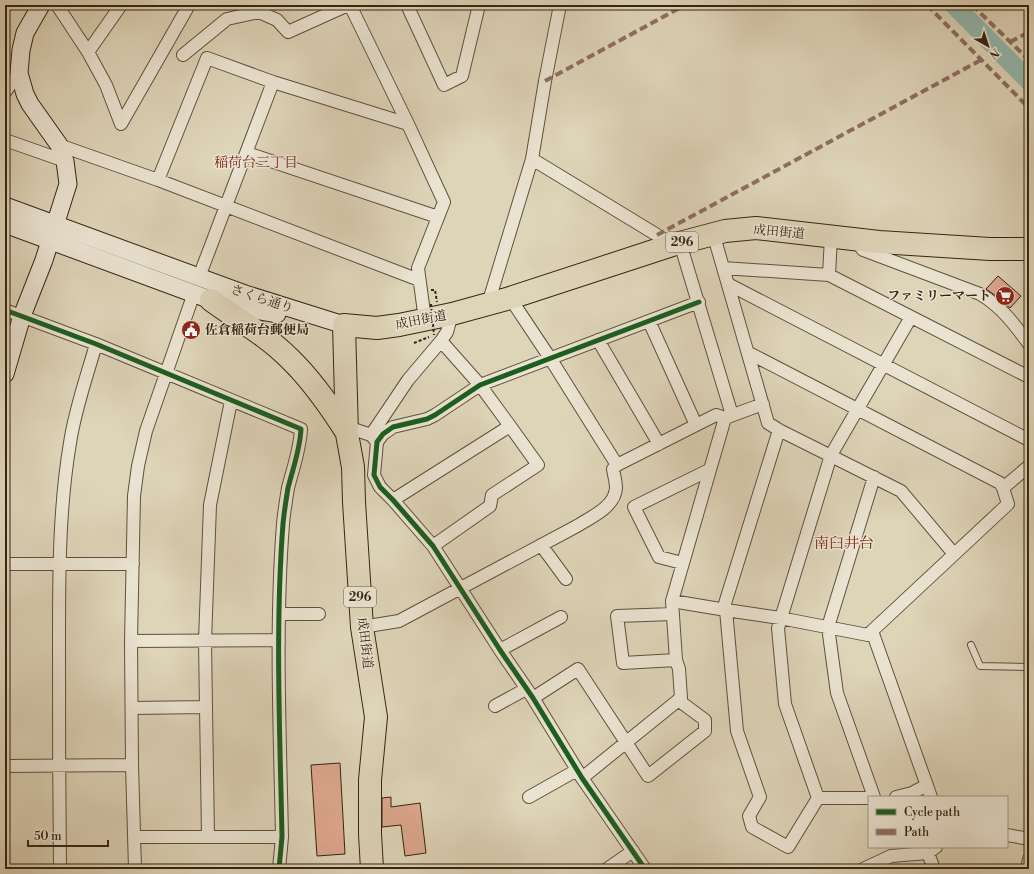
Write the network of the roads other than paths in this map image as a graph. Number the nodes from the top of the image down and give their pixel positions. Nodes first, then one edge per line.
1 (41, 5) edge
2 (57, 5) edge
3 (120, 5) edge
4 (189, 5) edge
5 (349, 5) edge
6 (407, 5) edge
7 (468, 5) edge
8 (479, 5) edge
9 (560, 5) edge
10 (258, 9) edge
11 (476, 20) junction
12 (88, 52) junction
13 (183, 55) dead end
14 (19, 73) junction
15 (273, 82) junction
16 (5, 92) edge
17 (408, 124) junction
18 (5, 140) edge
19 (62, 153) junction
20 (247, 153) junction
21 (532, 159) junction
22 (158, 180) junction
23 (5, 206) edge
24 (226, 206) junction
25 (438, 217) junction
26 (5, 224) edge
27 (53, 232) junction
28 (713, 233) junction
29 (831, 237) junction
30 (854, 239) junction
31 (676, 244) junction
32 (1029, 249) edge
33 (723, 268) junction
34 (829, 275) junction
35 (199, 277) junction
36 (420, 280) junction
37 (728, 284) junction
38 (202, 296) junction
39 (510, 298) junction
40 (699, 302) junction
41 (488, 304) junction
42 (5, 310) edge
43 (22, 316) junction
44 (911, 317) junction
45 (649, 321) junction
46 (344, 325) junction
47 (433, 325) junction
48 (598, 340) junction
49 (96, 344) junction
50 (1029, 344) edge
51 (748, 353) junction
52 (550, 358) junction
53 (884, 365) junction
54 (165, 372) junction
55 (5, 374) edge
56 (1029, 377) edge
57 (480, 385) junction
58 (231, 400) junction
59 (763, 404) junction
60 (858, 409) junction
61 (729, 417) junction
62 (696, 425) junction
63 (510, 426) junction
64 (779, 430) junction
65 (347, 431) junction
66 (374, 439) junction
67 (1029, 440) edge
68 (660, 444) junction
69 (831, 455) junction
70 (617, 465) junction
71 (1029, 466) edge
72 (709, 470) junction
73 (874, 477) junction
74 (1003, 488) junction
75 (393, 500) junction
76 (541, 545) junction
77 (433, 546) junction
78 (954, 554) junction
79 (682, 563) junction
80 (5, 564) edge
81 (60, 564) junction
82 (133, 564) junction
83 (566, 579) dead end
84 (461, 587) junction
85 (672, 601) junction
86 (724, 610) junction
87 (279, 614) junction
88 (319, 614) dead end
89 (673, 614) junction
90 (561, 617) dead end
91 (780, 618) junction
92 (362, 627) junction
93 (828, 627) junction
94 (872, 631) junction
95 (279, 640) junction
96 (206, 641) junction
97 (131, 642) junction
98 (971, 645) dead end
99 (500, 650) junction
100 (676, 660) junction
101 (1029, 667) edge
102 (530, 694) junction
103 (678, 700) junction
104 (495, 706) dead end
105 (206, 707) junction
106 (132, 708) junction
107 (626, 741) junction
108 (132, 765) junction
109 (5, 766) edge
110 (59, 766) junction
111 (579, 774) junction
112 (927, 785) junction
113 (874, 796) edge
114 (900, 796) edge
115 (931, 796) edge
116 (529, 797) dead end
117 (818, 798) junction
118 (868, 798) edge
119 (1008, 835) edge
120 (135, 837) junction
121 (208, 837) junction
122 (282, 837) junction
123 (1029, 839) edge
124 (932, 850) edge
125 (633, 851) junction
126 (1029, 859) edge
127 (60, 869) edge
128 (135, 869) edge
129 (279, 869) edge
130 (372, 869) edge
131 (607, 869) edge
132 (645, 869) edge
133 (863, 869) edge
134 (934, 869) edge
135 (1027, 869) edge

1 - 14 street
2 - 12 street
3 - 12 street
4 - 12 street
5 - 10 street
5 - 17 street
6 - 11 street
7 - 11 street
8 - 11 street
9 - 21 street
10 - 13 street
14 - 16 street
14 - 19 street
15 - 17 street
15 - 20 street
15 - 22 street
17 - 25 street
18 - 19 street
19 - 22 street
19 - 27 street
20 - 24 street
20 - 25 street
21 - 31 street
21 - 41 street
22 - 24 street
23 - 27 street, さくら通り
24 - 35 street
24 - 36 street
25 - 36 street
26 - 27 street, さくら通り
27 - 35 street, さくら通り
27 - 38 street, さくら通り
27 - 43 street
28 - 29 highway, 成田街道 / 296
28 - 31 highway, 成田街道 / 296
28 - 33 street
29 - 30 highway, 成田街道 / 296
29 - 34 street
30 - 32 highway, 成田街道 / 296
30 - 50 street
31 - 39 highway, 成田街道 / 296
31 - 40 street
33 - 34 street
33 - 37 street
34 - 44 street
35 - 46 street, さくら通り
36 - 47 street
37 - 51 street
37 - 53 street
38 - 46 street, さくら通り
38 - 54 street
38 - 65 highway
39 - 41 highway, 成田街道 / 296
39 - 52 street
40 - 45 street
40 - 61 street
41 - 47 highway, 成田街道 / 296
42 - 43 street
43 - 49 street
43 - 55 street
44 - 53 street
44 - 56 street
45 - 48 street
45 - 62 street
46 - 47 highway, 成田街道 / 296
46 - 65 highway, 成田街道 / 296
47 - 57 street
47 - 66 street
48 - 52 street
48 - 68 street
49 - 54 street
49 - 81 street
51 - 59 street
51 - 60 street
52 - 57 street
52 - 70 street
53 - 60 street
53 - 67 street
54 - 58 street
54 - 82 street
57 - 63 street
57 - 66 street
58 - 87 street
58 - 96 street
59 - 61 street
59 - 64 street
60 - 69 street
60 - 74 street
61 - 62 street
61 - 72 street
62 - 68 street
63 - 75 street
63 - 77 street
64 - 69 street
64 - 86 street
65 - 66 street
65 - 92 highway, 成田街道 / 296
66 - 75 street
68 - 70 street
69 - 73 street
69 - 91 street
70 - 76 street
71 - 74 street
72 - 79 street
72 - 79 street
73 - 78 street
73 - 93 street
74 - 78 street
75 - 77 street
76 - 83 street
76 - 84 street
77 - 84 street
78 - 94 street
79 - 85 street
80 - 81 street
81 - 82 street
81 - 110 street
82 - 97 street
84 - 92 street
84 - 99 street
85 - 86 street
85 - 89 street
86 - 91 street
86 - 117 street
87 - 88 street
87 - 95 street
89 - 100 street
89 - 100 street
90 - 99 street
91 - 93 street
91 - 117 street
92 - 130 highway, 成田街道 / 296
93 - 94 street
93 - 113 street
94 - 112 street
95 - 96 street
95 - 122 street
96 - 97 street
96 - 105 street
97 - 106 street
98 - 101 lane
99 - 102 street
100 - 103 street
102 - 104 street
102 - 107 street
102 - 111 street
103 - 107 street
103 - 107 street
105 - 106 street
105 - 121 street
106 - 108 street
107 - 111 street
108 - 110 street
108 - 120 street
109 - 110 street
110 - 127 street
111 - 116 street
111 - 125 street
112 - 114 street
112 - 115 street
117 - 118 street
119 - 123 street
120 - 121 street
120 - 128 street
121 - 122 street
122 - 129 street
124 - 133 street
124 - 134 street
125 - 131 street
125 - 132 street
126 - 135 street

